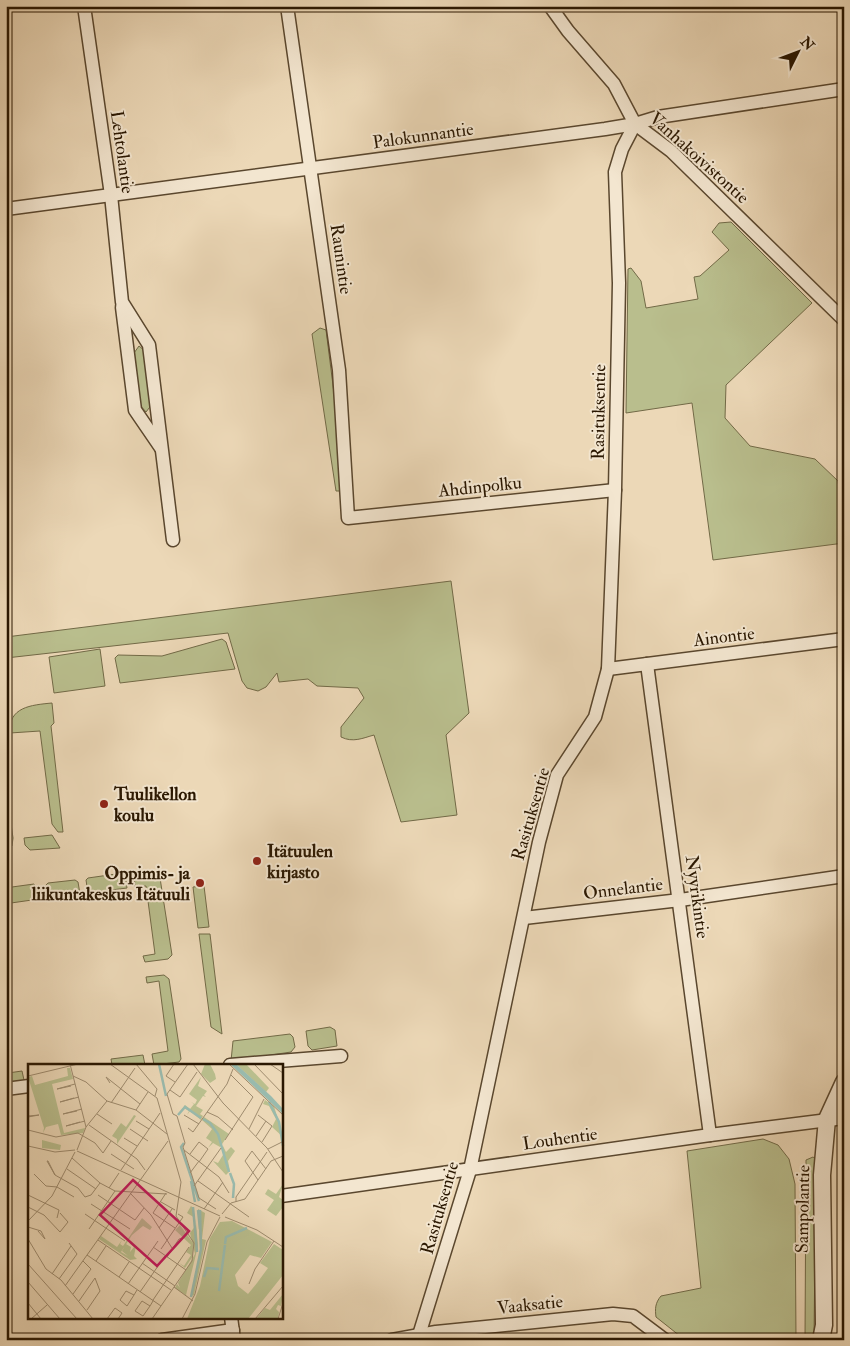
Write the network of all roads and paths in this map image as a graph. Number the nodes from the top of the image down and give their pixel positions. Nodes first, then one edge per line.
1 (84, 6) edge
2 (287, 6) edge
3 (550, 6) edge
4 (844, 89) edge
5 (635, 124) junction
6 (310, 168) junction
7 (111, 195) junction
8 (6, 209) edge
9 (122, 302) junction
10 (844, 320) edge
11 (162, 450) junction
12 (615, 490) junction
13 (348, 518) joint
14 (173, 540) dead end
15 (844, 639) edge
16 (647, 664) junction
17 (608, 669) junction
18 (844, 876) edge
19 (680, 900) junction
20 (524, 918) junction
21 (341, 1056) dead end
22 (242, 1064) edge
23 (844, 1082) edge
24 (28, 1086) edge
25 (6, 1089) edge
26 (836, 1119) edge
27 (710, 1135) junction
28 (470, 1170) junction
29 (282, 1196) edge
30 (233, 1329) edge
31 (419, 1335) junction
32 (162, 1340) edge
33 (392, 1340) edge
34 (665, 1340) edge
35 (821, 1340) edge

1 - 7 street, Lehtolantie
2 - 6 street, Raunintie
3 - 5 street, Vanhakoivistontie
4 - 5 street, Palokunnantie
5 - 6 street, Palokunnantie
5 - 10 street, Vanhakoivistontie
5 - 12 street, Rasituksentie
6 - 7 street, Palokunnantie
6 - 13 street, Raunintie
7 - 8 street, Palokunnantie
7 - 9 street, Lehtolantie
9 - 11 street, Lehtolantie
9 - 11 street, Lehtolantie
11 - 14 street, Lehtolantie
12 - 13 street, Ahdinpolku
12 - 17 street, Rasituksentie
15 - 16 street, Ainontie
16 - 17 street, Ainontie
16 - 19 street, Nyyrikintie
17 - 20 street, Rasituksentie
18 - 19 street, Onnelantie
19 - 20 street, Onnelantie
19 - 27 street, Nyyrikintie
20 - 28 street, Rasituksentie
21 - 22 street
23 - 26 street, Sampolantie
24 - 25 street
26 - 27 street, Louhentie
26 - 35 street, Sampolantie
27 - 28 street, Louhentie
28 - 29 street, Louhentie
28 - 31 street, Rasituksentie
30 - 32 street
31 - 33 street, Vaaksatie
31 - 34 street, Vaaksatie

